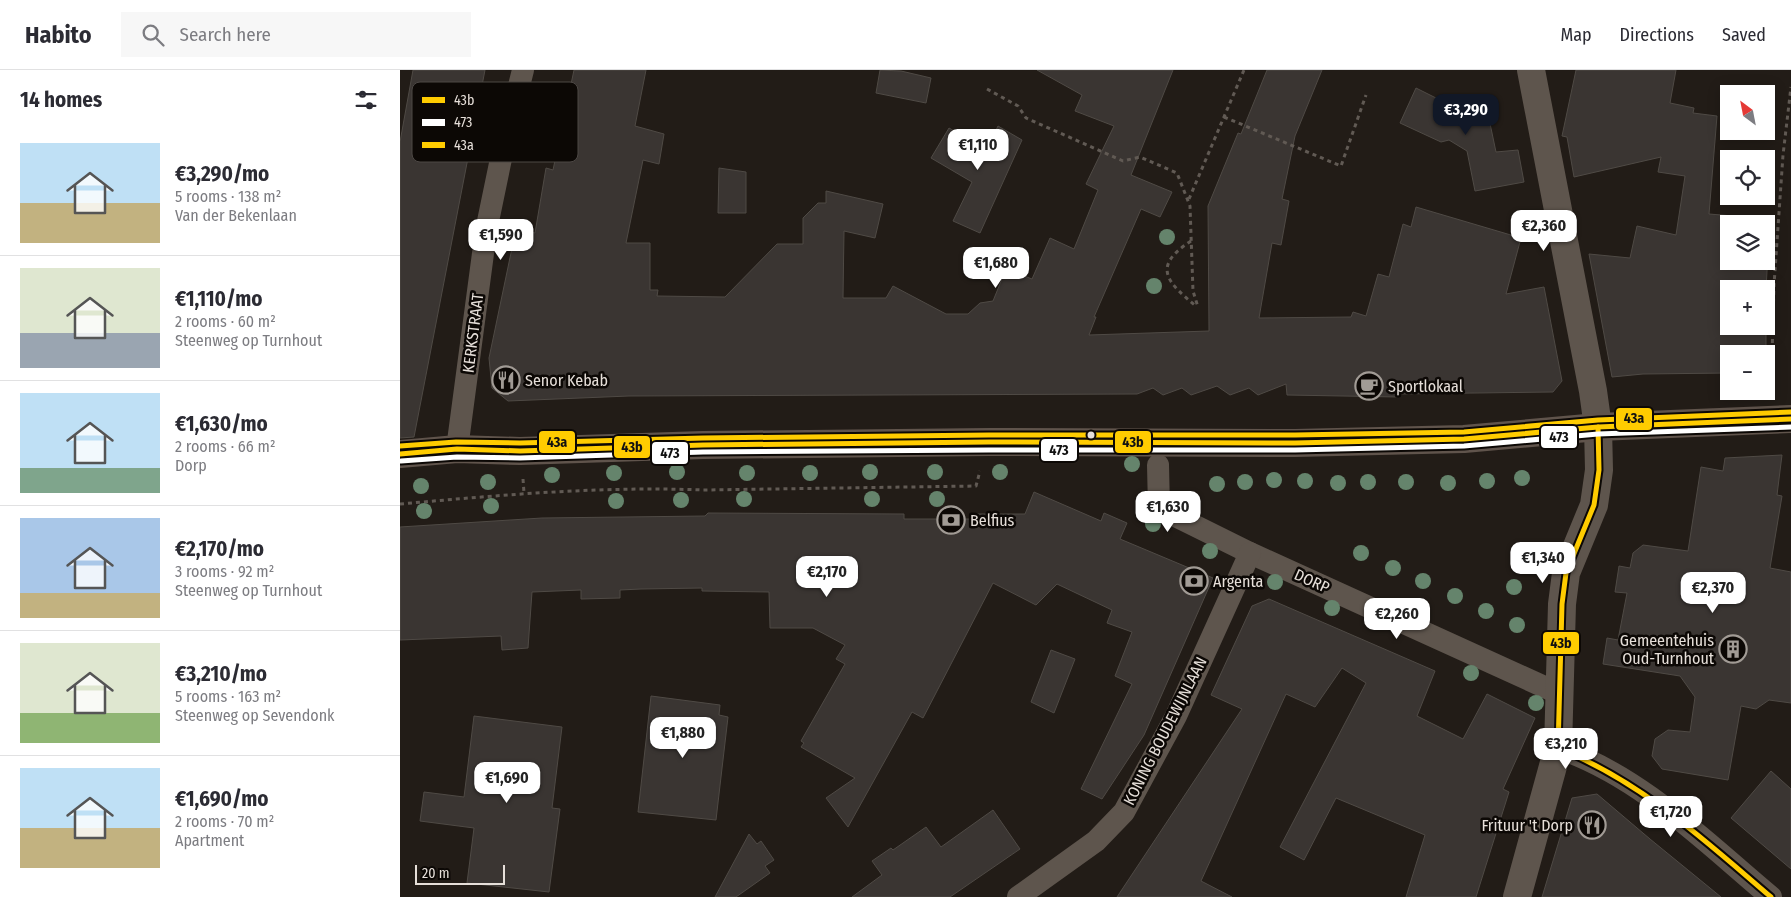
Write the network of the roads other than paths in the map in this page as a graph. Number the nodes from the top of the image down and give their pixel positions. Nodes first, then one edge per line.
1 (1531, 70) edge
2 (500, 162) edge
3 (1780, 419) edge
4 (1598, 427) junction
5 (457, 449) junction
6 (400, 454) edge
7 (1157, 454) junction
8 (1250, 553) junction
9 (1560, 694) junction
10 (1558, 748) junction
11 (1018, 897) edge
12 (1517, 897) edge
13 (1771, 897) edge

1 - 4 street
2 - 5 street, KERKSTRAAT
3 - 4 main road
4 - 7 main road
4 - 9 street
5 - 6 main road
5 - 7 main road
7 - 8 street, DORP
8 - 9 street, DORP
8 - 11 street, KONING BOUDEWIJNLAAN
9 - 10 street
10 - 12 street
10 - 13 street

